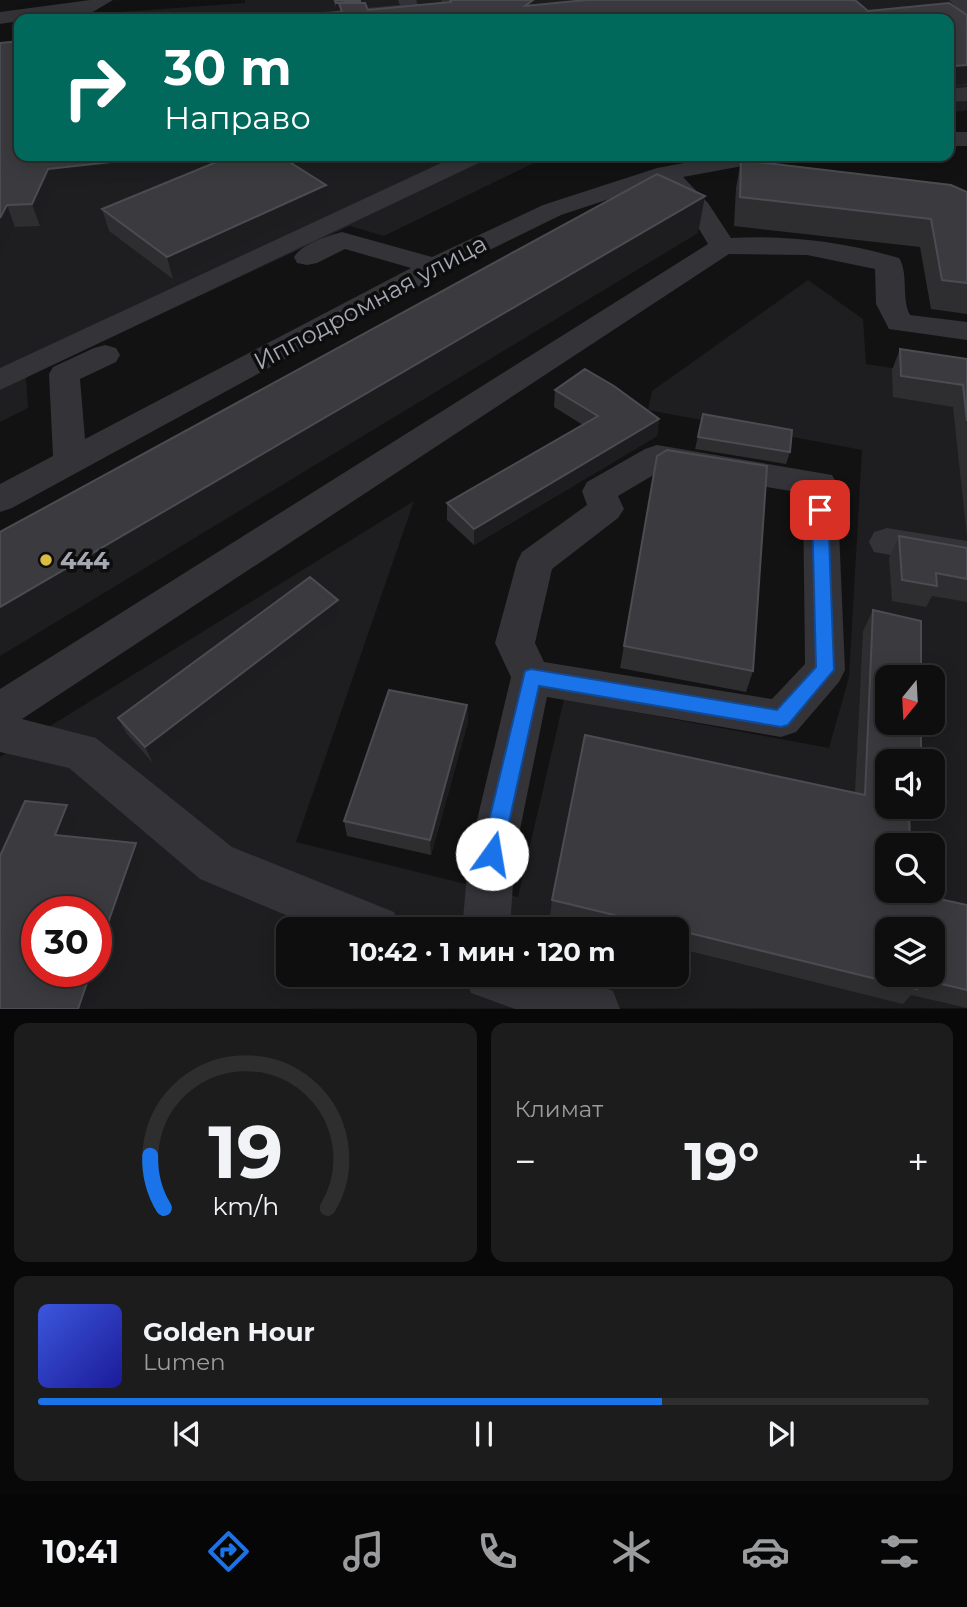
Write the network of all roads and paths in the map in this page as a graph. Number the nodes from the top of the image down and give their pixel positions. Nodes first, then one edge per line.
1 (104, 0) edge
2 (407, 0) edge
3 (958, 0) edge
4 (967, 7) edge
5 (33, 14) edge
6 (367, 14) edge
7 (464, 161) edge
8 (732, 161) edge
9 (666, 173) junction
10 (723, 246) junction
11 (435, 266) junction
12 (967, 331) edge
13 (0, 380) edge
14 (70, 462) junction
15 (0, 499) edge
16 (887, 541) dead end
17 (967, 555) edge
18 (531, 677) junction
19 (0, 711) edge
20 (0, 733) edge
21 (348, 917) edge
22 (487, 917) edge
23 (526, 987) edge
24 (595, 1009) edge

1 - 5 street
2 - 6 street
3 - 4 street
7 - 13 street
8 - 9 street, Ипподромная улица
9 - 10 street
9 - 11 street, Ипподромная улица
10 - 12 street
10 - 19 street
11 - 14 street, Ипподромная улица
11 - 14 street
14 - 15 street, Ипподромная улица
16 - 17 street
18 - 18 street
18 - 22 street
20 - 21 street
23 - 24 street

